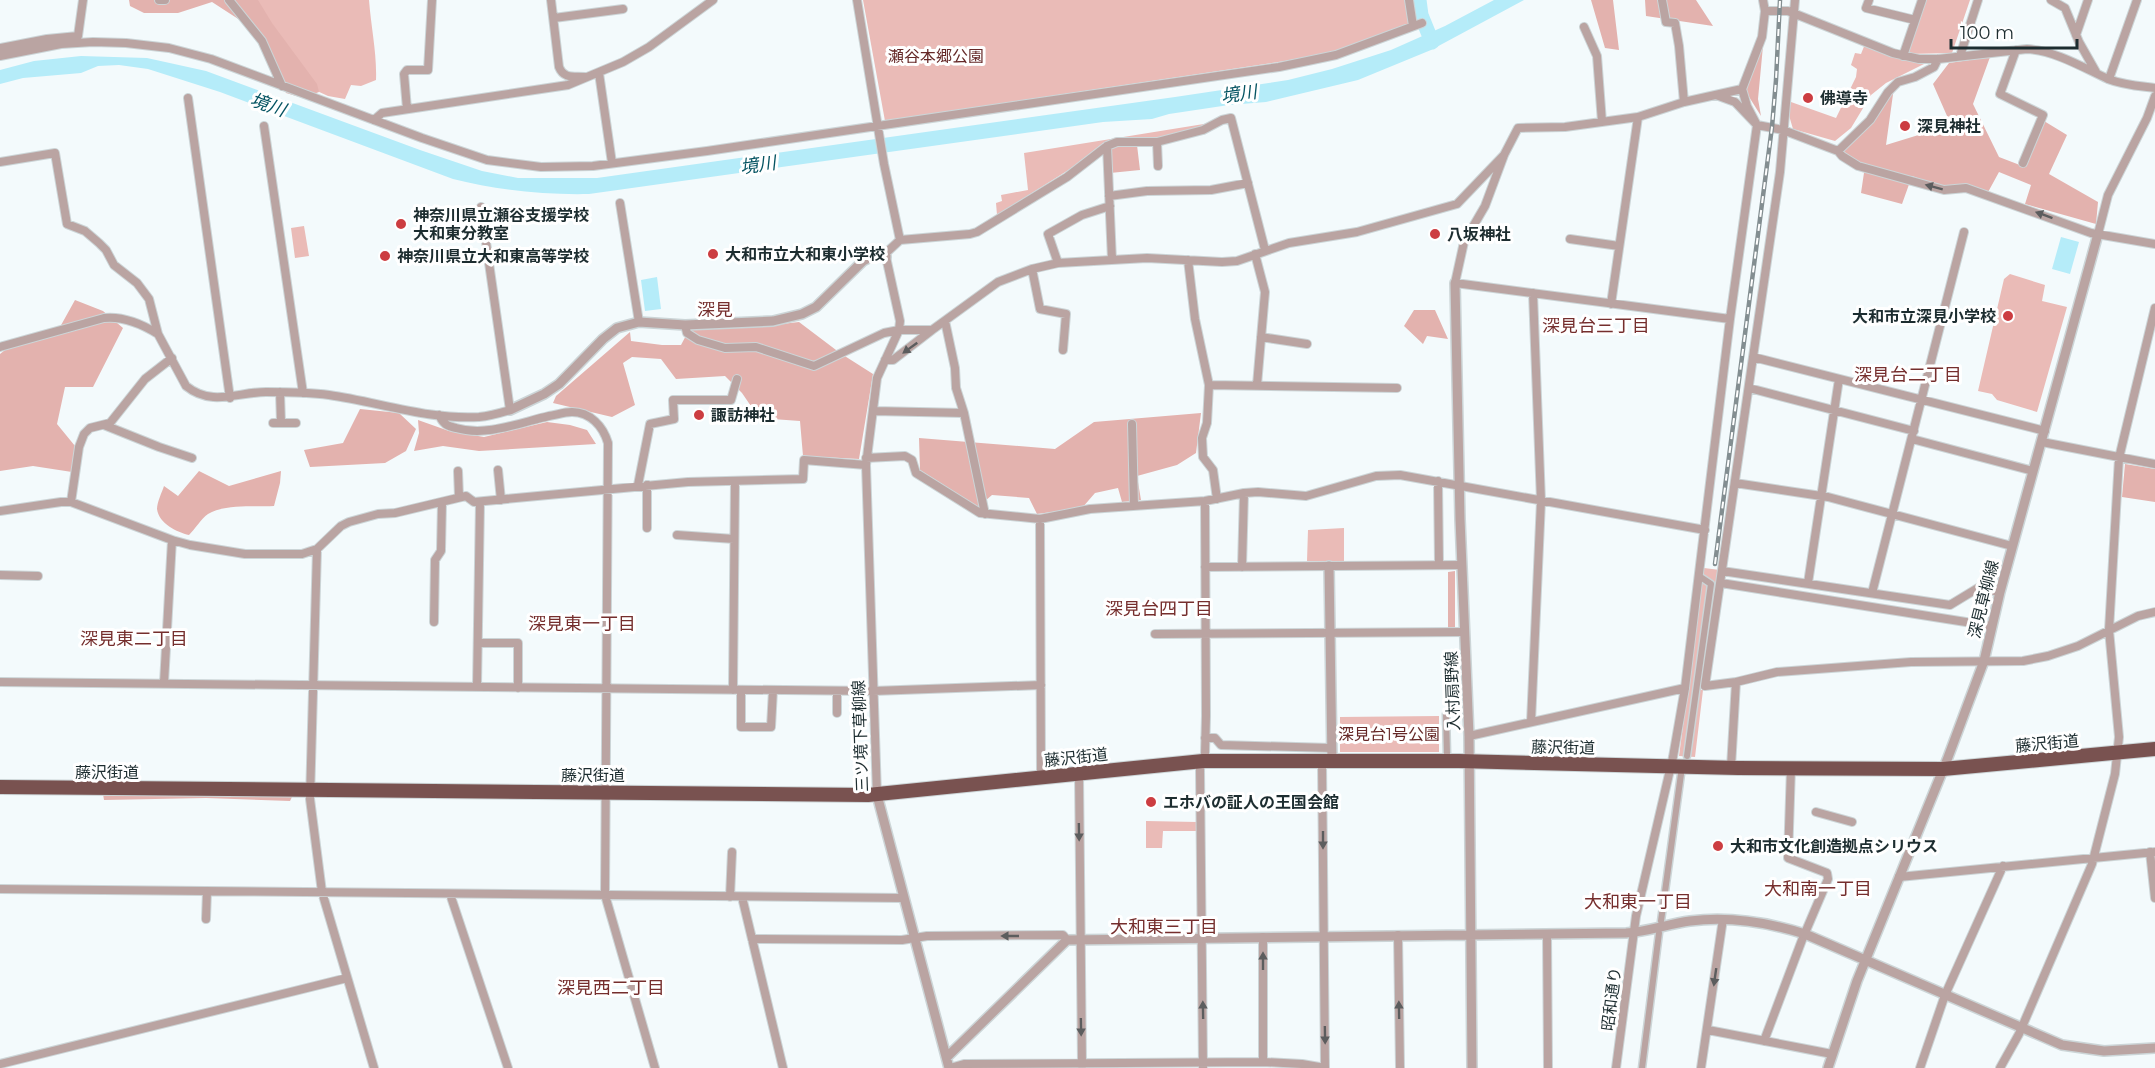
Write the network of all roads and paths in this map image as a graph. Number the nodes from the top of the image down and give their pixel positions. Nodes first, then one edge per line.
1 (82, 0) edge
2 (159, 0) edge
3 (165, 0) edge
4 (229, 0) edge
5 (432, 0) edge
6 (551, 0) edge
7 (713, 0) edge
8 (857, 0) edge
9 (1409, 0) edge
10 (1662, 0) edge
11 (1762, 0) edge
12 (1795, 0) edge
13 (1869, 0) edge
14 (1922, 0) edge
15 (1978, 0) edge
16 (2051, 0) edge
17 (2088, 0) edge
18 (2137, 0) edge
19 (623, 9) dead end
20 (1764, 11) junction
21 (1794, 14) junction
22 (554, 18) junction
23 (1915, 20) junction
24 (1422, 23) dead end
25 (1413, 26) junction
26 (1584, 27) dead end
27 (2076, 35) junction
28 (0, 48) edge
29 (2016, 50) junction
30 (0, 56) edge
31 (1903, 56) junction
32 (1960, 56) junction
33 (1938, 59) junction
34 (599, 72) junction
35 (2096, 72) junction
36 (586, 77) junction
37 (2109, 79) junction
38 (282, 86) junction
39 (2155, 88) edge
40 (1742, 89) junction
41 (1714, 94) junction
42 (2155, 96) edge
43 (188, 98) dead end
44 (1684, 102) junction
45 (407, 109) junction
46 (1638, 117) junction
47 (374, 120) junction
48 (1602, 122) junction
49 (1757, 125) junction
50 (264, 126) dead end
51 (878, 126) junction
52 (1783, 130) junction
53 (1157, 142) junction
54 (1107, 146) junction
55 (1838, 151) junction
56 (1504, 155) junction
57 (0, 162) edge
58 (2023, 163) dead end
59 (612, 164) junction
60 (1158, 166) dead end
61 (1248, 183) junction
62 (1109, 196) junction
63 (620, 203) dead end
64 (1110, 206) junction
65 (481, 207) dead end
66 (1964, 232) dead end
67 (2098, 234) junction
68 (1570, 239) dead end
69 (900, 240) junction
70 (2155, 244) edge
71 (1619, 246) junction
72 (1264, 250) junction
73 (1255, 254) junction
74 (886, 257) junction
75 (1112, 260) junction
76 (1188, 260) junction
77 (1058, 263) junction
78 (1032, 269) junction
79 (1455, 283) junction
80 (1533, 293) junction
81 (1611, 304) junction
82 (2155, 308) edge
83 (1730, 319) junction
84 (945, 321) junction
85 (639, 322) junction
86 (685, 325) junction
87 (899, 330) junction
88 (932, 330) junction
89 (158, 334) junction
90 (1261, 337) junction
91 (1307, 344) dead end
92 (0, 347) edge
93 (1063, 350) dead end
94 (1754, 357) junction
95 (172, 358) junction
96 (885, 360) junction
97 (737, 379) dead end
98 (1839, 379) junction
99 (1209, 385) junction
100 (1257, 385) junction
101 (1397, 388) dead end
102 (1749, 388) junction
103 (280, 392) junction
104 (303, 393) junction
105 (230, 398) junction
106 (1922, 400) junction
107 (1834, 409) junction
108 (510, 410) junction
109 (874, 411) junction
110 (964, 412) junction
111 (439, 415) junction
112 (297, 423) dead end
113 (104, 424) junction
114 (1132, 424) dead end
115 (2045, 431) junction
116 (1913, 435) junction
117 (2042, 442) junction
118 (192, 458) dead end
119 (2120, 458) junction
120 (866, 461) junction
121 (2155, 464) edge
122 (498, 470) dead end
123 (458, 471) dead end
124 (2033, 471) junction
125 (735, 481) junction
126 (1438, 481) junction
127 (1735, 483) junction
128 (638, 485) junction
129 (647, 485) junction
130 (1460, 486) junction
131 (608, 489) junction
132 (1244, 493) junction
133 (1821, 496) junction
134 (459, 497) junction
135 (1217, 499) junction
136 (501, 500) junction
137 (1205, 501) junction
138 (1541, 501) junction
139 (71, 502) junction
140 (442, 502) junction
141 (480, 502) junction
142 (1134, 506) junction
143 (0, 511) edge
144 (985, 514) junction
145 (1892, 515) junction
146 (1040, 519) junction
147 (647, 528) dead end
148 (1705, 530) junction
149 (677, 534) dead end
150 (734, 539) junction
151 (172, 540) junction
152 (2012, 546) junction
153 (317, 549) junction
154 (1439, 565) junction
155 (1462, 565) junction
156 (1329, 566) junction
157 (1205, 567) junction
158 (1242, 567) junction
159 (1722, 571) junction
160 (0, 575) edge
161 (39, 576) dead end
162 (1702, 578) dead end
163 (1808, 583) junction
164 (1716, 585) junction
165 (2000, 592) junction
166 (1872, 593) junction
167 (2155, 612) edge
168 (434, 622) dead end
169 (1991, 626) junction
170 (2109, 630) junction
171 (1465, 632) junction
172 (1206, 633) junction
173 (1330, 633) junction
174 (1155, 634) dead end
175 (478, 642) junction
176 (1984, 662) junction
177 (0, 682) edge
178 (1736, 682) junction
179 (164, 683) junction
180 (1041, 685) junction
181 (313, 686) junction
182 (1701, 686) junction
183 (477, 687) junction
184 (518, 688) junction
185 (606, 688) junction
186 (1685, 688) junction
187 (737, 690) junction
188 (773, 690) junction
189 (837, 691) junction
190 (873, 692) junction
191 (837, 712) dead end
192 (1446, 714) dead end
193 (1531, 722) junction
194 (1469, 736) junction
195 (1205, 738) junction
196 (2155, 749) edge
197 (2117, 753) junction
198 (1447, 754) dead end
199 (1328, 756) junction
200 (1687, 756) dead end
201 (1203, 761) junction
202 (1469, 761) junction
203 (1731, 767) junction
204 (1791, 768) junction
205 (1676, 769) junction
206 (1943, 769) junction
207 (1079, 774) junction
208 (1041, 777) junction
209 (0, 787) edge
210 (310, 790) junction
211 (606, 792) junction
212 (877, 795) junction
213 (1816, 812) dead end
214 (1852, 822) dead end
215 (732, 852) dead end
216 (2153, 852) edge
217 (2093, 858) junction
218 (2003, 866) junction
219 (1899, 877) junction
220 (0, 889) edge
221 (207, 891) junction
222 (322, 892) junction
223 (450, 894) junction
224 (605, 895) junction
225 (730, 897) junction
226 (742, 897) junction
227 (904, 898) junction
228 (2155, 898) edge
229 (206, 919) dead end
230 (1723, 919) junction
231 (1661, 921) dead end
232 (1633, 933) junction
233 (1659, 933) dead end
234 (1547, 934) junction
235 (1805, 934) junction
236 (1398, 935) junction
237 (1471, 935) junction
238 (1263, 937) junction
239 (1324, 937) junction
240 (914, 938) junction
241 (1202, 938) junction
242 (752, 939) junction
243 (1081, 939) junction
244 (1067, 940) junction
245 (1866, 961) junction
246 (347, 978) junction
247 (1945, 995) junction
248 (2021, 1029) junction
249 (1708, 1030) junction
250 (1764, 1041) junction
251 (2155, 1048) edge
252 (1832, 1054) junction
253 (947, 1057) junction
254 (1263, 1062) junction
255 (0, 1064) edge
256 (1203, 1065) edge
257 (1082, 1066) edge
258 (374, 1068) edge
259 (508, 1068) edge
260 (655, 1068) edge
261 (783, 1068) edge
262 (950, 1068) edge
263 (1325, 1068) edge
264 (1400, 1068) edge
265 (1472, 1068) edge
266 (1548, 1068) edge
267 (1616, 1068) edge
268 (1642, 1068) edge
269 (1701, 1068) edge
270 (1828, 1068) edge
271 (1920, 1068) edge
272 (2000, 1068) edge

1 - 28 street
2 - 3 street
4 - 38 street
5 - 45 street
6 - 22 street
7 - 34 street
8 - 51 street
9 - 25 street
10 - 44 street
11 - 20 street
12 - 21 street
13 - 23 street
14 - 23 street
15 - 32 street
16 - 27 street
17 - 27 street
18 - 37 street
19 - 22 street
20 - 21 street
20 - 40 street
21 - 31 street
21 - 52 street
22 - 36 street
23 - 31 street
24 - 25 street
25 - 51 street
26 - 48 street
27 - 35 street
29 - 32 street
29 - 35 street
29 - 58 street
30 - 38 street
31 - 33 street
32 - 33 street
33 - 55 street
34 - 36 street
34 - 59 street
35 - 37 street
36 - 45 street
37 - 39 street
38 - 47 street
40 - 41 street
40 - 49 street
41 - 44 street
41 - 49 street
42 - 67 street
43 - 105 street
44 - 46 street
45 - 47 street
46 - 48 street
46 - 71 street
47 - 59 street
48 - 56 street
49 - 52 street
49 - 83 street, 昭和通り
50 - 104 street
51 - 59 street
51 - 69 street
52 - 55 street
52 - 94 street
53 - 54 street
53 - 60 street
53 - 61 street
54 - 62 street
54 - 69 street
67 -> 55 street
56 - 72 street
56 - 79 street
57 - 89 street
61 - 62 street
61 - 72 street
62 - 64 street
63 - 85 street
64 - 75 street
64 - 77 street
65 - 108 street
66 - 106 street
67 - 70 street
67 - 115 street, 深見草柳線
68 - 71 street
69 - 74 street
71 - 81 street
72 - 73 street
73 - 76 street
73 - 90 street
74 - 86 street
74 - 87 street
75 - 76 street
75 - 77 street
76 - 99 street
77 - 78 street
78 - 84 street
78 - 93 street
79 - 80 street
79 - 130 street, 入村扇野線
80 - 81 street
80 - 138 street
81 - 83 street
82 - 119 street
83 - 148 street, 昭和通り
84 - 88 street
84 - 110 street
85 - 86 street
85 - 108 street
86 - 87 street
87 - 88 street
87 - 96 street, 三ツ境下草柳線
88 -> 96 street
89 - 92 street
89 - 95 street
90 - 91 street
90 - 100 street
94 - 98 street
94 - 102 street
95 - 105 street
95 - 113 street
96 - 109 street, 三ツ境下草柳線
97 - 128 street
98 - 106 street
98 - 107 street
99 - 100 street
99 - 135 street
100 - 101 street
102 - 107 street
102 - 127 street
103 - 104 street
103 - 105 street
103 - 112 street
104 - 111 street
106 - 115 street
106 - 116 street
107 - 116 street
107 - 133 street
108 - 111 street
109 - 110 street
109 - 120 street, 三ツ境下草柳線
110 - 144 street
111 - 131 street
113 - 118 street
113 - 139 street
114 - 142 street
115 - 117 street, 深見草柳線
116 - 124 street
116 - 145 street
117 - 119 street
117 - 124 street, 深見草柳線
119 - 121 street
119 - 170 street
120 - 125 street
120 - 144 street
120 - 190 street, 三ツ境下草柳線
122 - 136 street
123 - 134 street
124 - 152 street, 深見草柳線
125 - 129 street
125 - 150 street
126 - 130 street
126 - 132 street
126 - 154 street
127 - 133 street
127 - 159 street
128 - 129 street
128 - 131 street
129 - 147 street
130 - 138 street
130 - 155 street, 入村扇野線
131 - 136 street
131 - 185 street
132 - 135 street
132 - 158 street
133 - 145 street
133 - 163 street
134 - 140 street
134 - 141 street
135 - 137 street
136 - 141 street
137 - 142 street
137 - 157 street
138 - 148 street
138 - 193 street
139 - 143 street
139 - 151 street
140 - 153 street
140 - 168 street
141 - 175 street
142 - 146 street
144 - 146 street
145 - 152 street
145 - 166 street
146 - 180 street
148 - 186 street, 昭和通り
149 - 150 street
150 - 187 street
151 - 153 street
151 - 179 street
152 - 165 street, 深見草柳線
153 - 181 street
154 - 155 street
154 - 156 street
155 - 171 street, 入村扇野線
156 - 158 street
156 - 173 street
157 - 158 street
157 - 172 street
159 - 163 street
159 - 164 street
160 - 161 street
162 - 164 street
163 - 166 street
164 - 169 street
164 - 182 street
165 - 166 street
165 - 169 street, 深見草柳線
167 - 170 street
169 - 176 street, 深見草柳線
170 - 176 street
170 - 197 street
171 - 173 street
171 - 194 street, 入村扇野線
172 - 173 street
172 - 174 street
172 - 195 street
173 - 199 street
175 - 183 street
175 - 184 street
176 - 178 street
176 - 206 street, 深見草柳線
177 - 179 street
178 - 182 street
178 - 203 street
179 - 181 street
180 - 190 street
180 - 208 street
181 - 183 street
181 - 210 street
182 - 200 street
183 - 184 street
184 - 185 street
185 - 187 street
185 - 211 street
186 - 193 street
186 - 205 street, 昭和通り
187 - 188 street
187 - 188 street
188 - 189 street
189 - 190 street
189 - 191 street
190 - 212 street, 三ツ境下草柳線
192 - 198 street
193 - 194 street
194 - 202 street, 入村扇野線
195 - 199 street
195 - 201 street
196 - 197 highway, 藤沢街道
197 - 206 highway, 藤沢街道
197 - 217 street
199 - 201 highway, 藤沢街道
199 - 202 highway, 藤沢街道
199 -> 239 street
201 - 207 highway, 藤沢街道
201 - 241 street
202 - 205 highway, 藤沢街道
202 - 237 street, 入村扇野線
203 - 204 highway, 藤沢街道
203 - 205 highway, 藤沢街道
204 - 206 highway, 藤沢街道
204 - 235 street
205 - 231 street
205 - 232 street, 昭和通り
206 - 219 street, 深見草柳線
207 - 208 highway, 藤沢街道
207 -> 243 street
208 - 212 highway, 藤沢街道
209 - 210 highway, 藤沢街道
210 - 211 highway, 藤沢街道
210 - 222 street
211 - 212 highway, 藤沢街道
211 - 224 street
212 - 227 street, 三ツ境下草柳線
213 - 214 street
215 - 225 street
216 - 217 street
216 - 228 street
217 - 218 street
217 - 248 street
218 - 219 street
218 - 247 street
219 - 245 street, 深見草柳線
220 - 221 street
221 - 222 street
221 - 229 street
222 - 223 street
222 - 246 street
223 - 224 street
223 - 259 street
224 - 225 street
224 - 260 street
225 - 226 street
226 - 227 street
226 - 242 street
227 - 240 street, 三ツ境下草柳線
230 - 232 street
230 - 235 street
230 -> 249 street
232 - 234 street
232 - 267 street, 昭和通り
233 - 268 street
234 - 237 street
234 - 266 street
235 - 245 street
235 - 250 street
236 - 237 street
236 - 239 street
264 -> 236 street
237 - 265 street, 入村扇野線
238 - 239 street
238 - 241 street
254 -> 238 street
239 -> 263 street
240 - 242 street
244 -> 240 street
240 - 253 street, 三ツ境下草柳線
241 - 243 street
256 -> 241 street
242 - 261 street
243 - 244 street
243 -> 257 street
244 - 253 street
245 - 247 street
245 - 252 street, 深見草柳線
246 - 255 street
246 - 258 street
247 - 248 street
247 - 271 street
248 - 251 street
248 - 272 street
249 - 250 street
249 - 269 street
250 - 252 street
252 - 270 street, 深見草柳線
253 - 262 street, 三ツ境下草柳線
254 - 256 street
254 - 263 street
256 - 257 street
257 - 262 street

